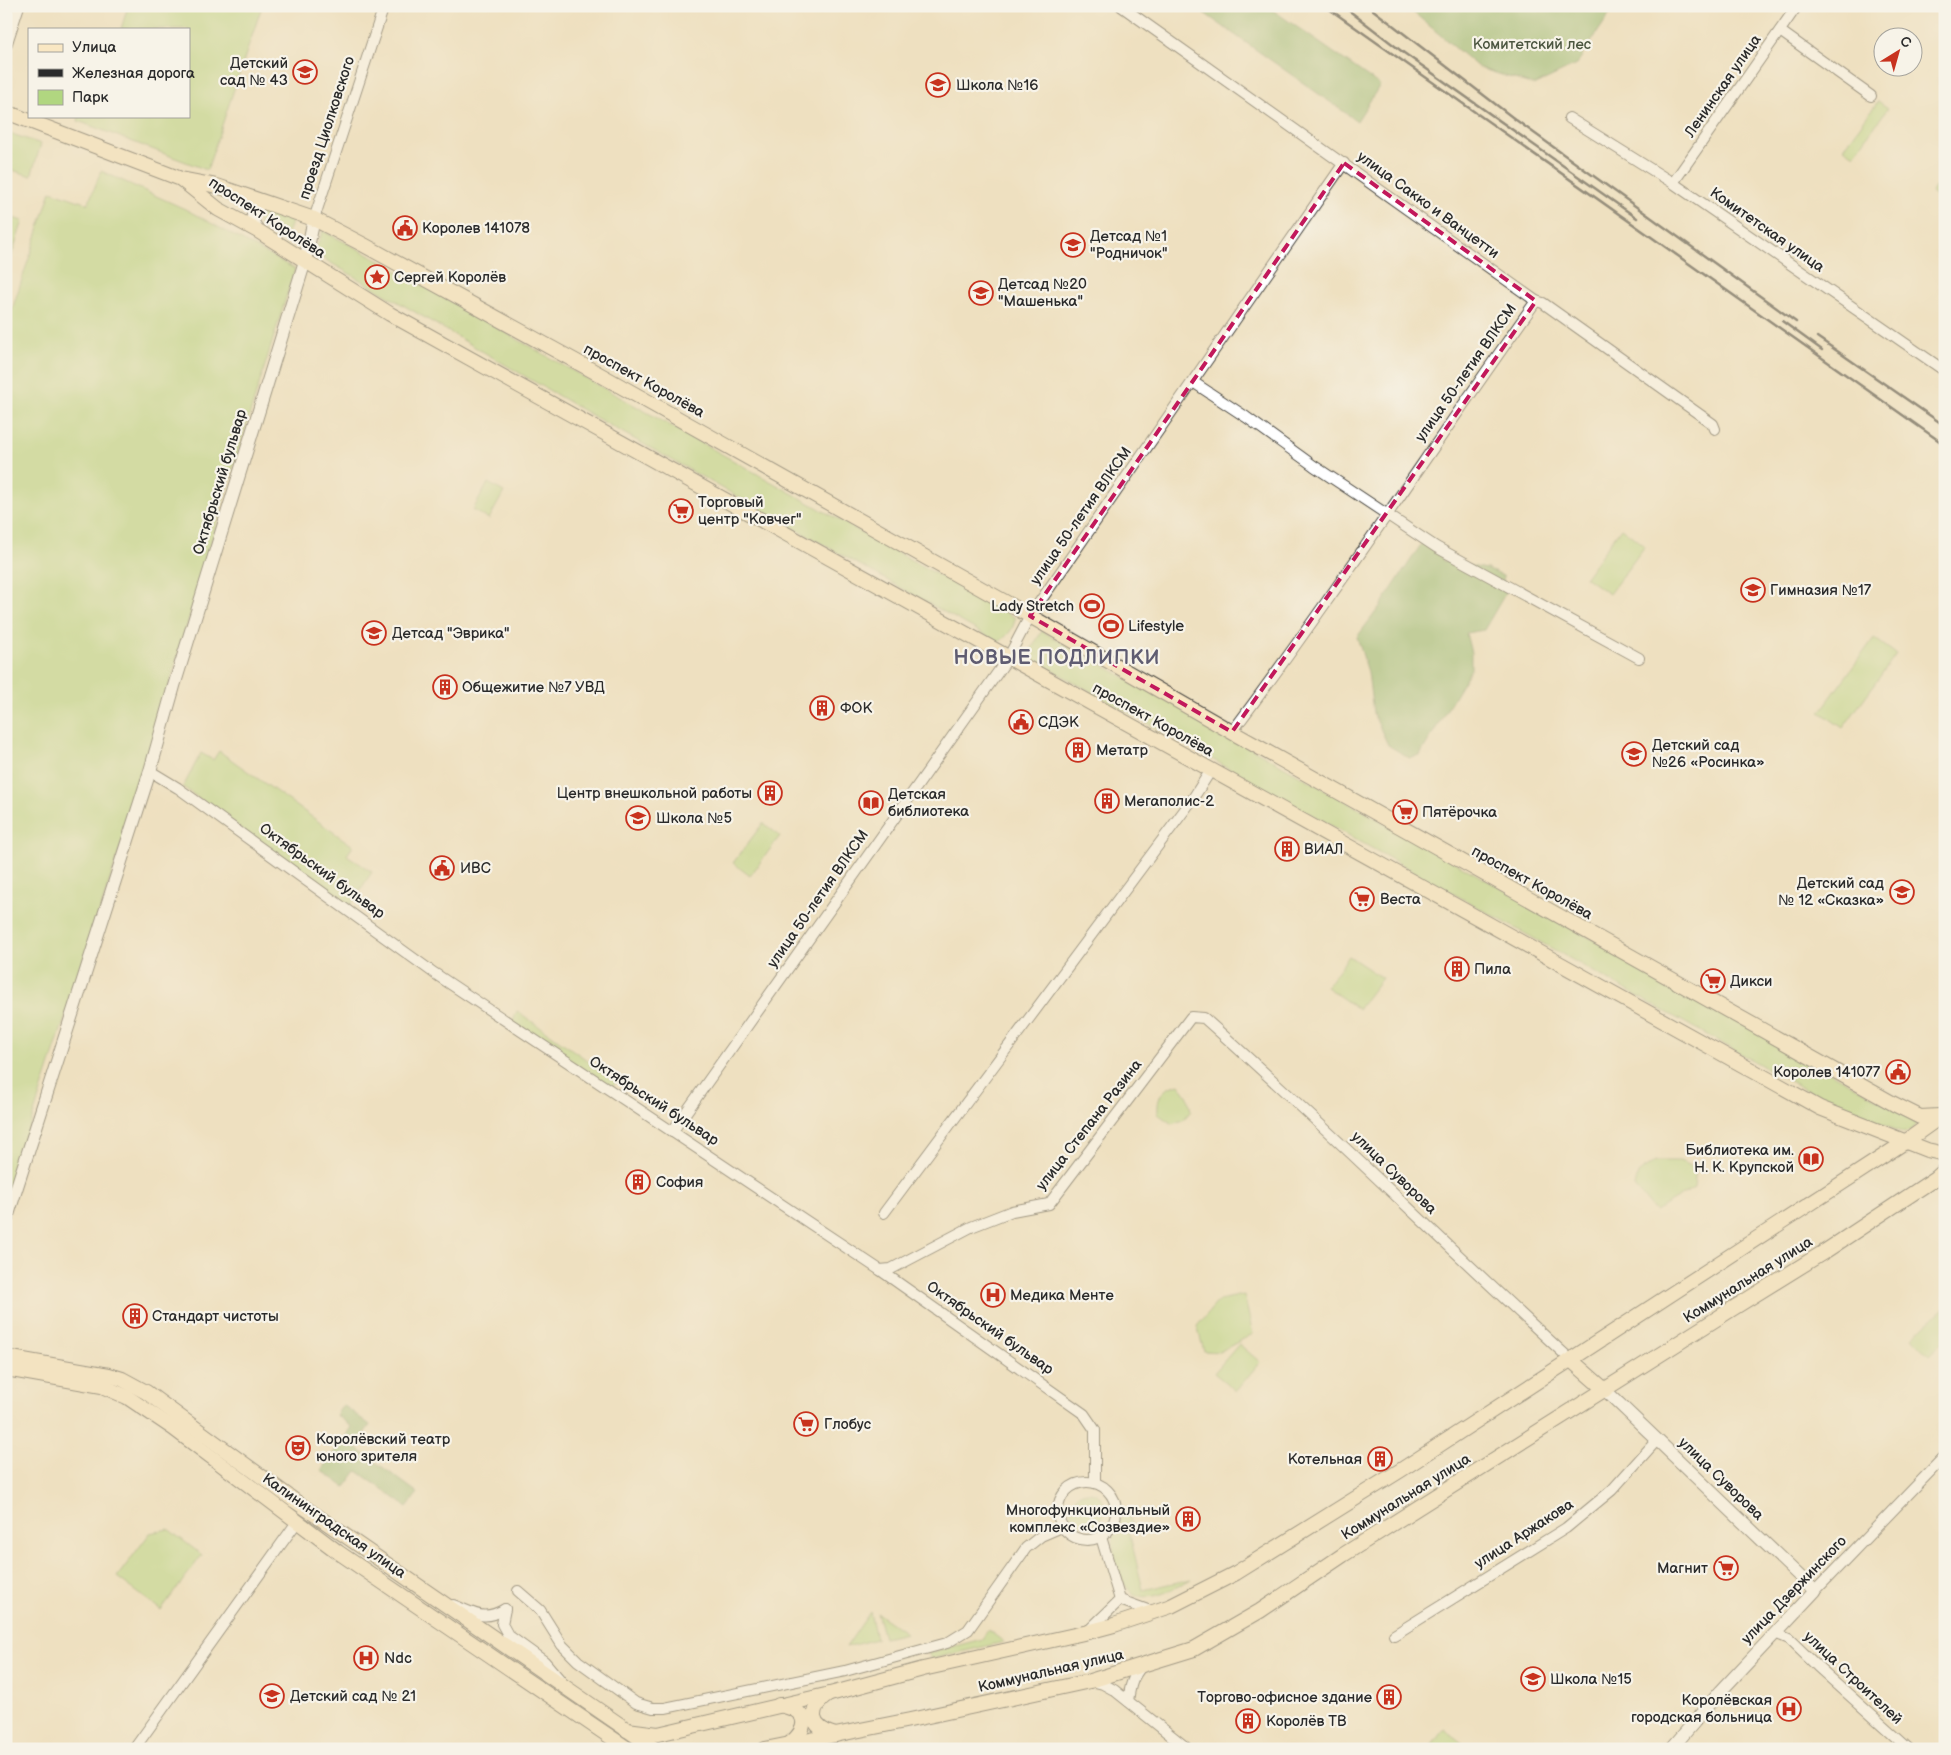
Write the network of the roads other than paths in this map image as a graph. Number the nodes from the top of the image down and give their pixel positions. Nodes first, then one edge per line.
1 (19, 6) edge
2 (384, 6) edge
3 (1120, 6) edge
4 (1797, 6) edge
5 (1780, 31) junction
6 (6, 46) edge
7 (1871, 96) dead end
8 (6, 112) edge
9 (1569, 118) dead end
10 (1344, 163) junction
11 (179, 178) junction
12 (1672, 183) junction
13 (262, 201) junction
14 (314, 218) junction
15 (258, 231) junction
16 (305, 261) junction
17 (1536, 301) junction
18 (1945, 370) edge
19 (1193, 382) junction
20 (1715, 429) dead end
21 (1387, 514) junction
22 (1030, 616) junction
23 (1008, 658) junction
24 (1639, 658) dead end
25 (1232, 732) junction
26 (1211, 770) junction
27 (150, 771) junction
28 (1191, 1017) joint
29 (1942, 1115) edge
30 (672, 1132) junction
31 (1905, 1142) junction
32 (1945, 1154) edge
33 (1945, 1170) edge
34 (884, 1213) dead end
35 (6, 1222) edge
36 (880, 1270) junction
37 (6, 1357) edge
38 (1571, 1360) junction
39 (6, 1369) edge
40 (1605, 1390) junction
41 (1657, 1440) junction
42 (1945, 1456) edge
43 (1095, 1482) junction
44 (307, 1509) junction
45 (298, 1522) junction
46 (1062, 1526) junction
47 (1101, 1537) junction
48 (518, 1591) dead end
49 (1815, 1591) junction
50 (441, 1600) junction
51 (1120, 1600) junction
52 (1153, 1612) junction
53 (1088, 1632) junction
54 (1775, 1633) junction
55 (1394, 1635) dead end
56 (1142, 1666) junction
57 (1090, 1681) junction
58 (565, 1686) junction
59 (830, 1694) junction
60 (1128, 1701) junction
61 (778, 1705) junction
62 (628, 1730) junction
63 (658, 1734) junction
64 (835, 1735) junction
65 (787, 1745) junction
66 (626, 1748) edge
67 (134, 1749) edge
68 (655, 1749) edge
69 (659, 1749) edge
70 (765, 1749) edge
71 (1188, 1749) edge
72 (1671, 1749) edge
73 (1908, 1749) edge

1 - 6 street
2 - 14 street, проезд Циолковского
3 - 10 street, улица Сакко и Ванцетти
4 - 5 street, Ленинская улица
5 - 7 street
5 - 12 street, Ленинская улица
8 - 11 main road
9 - 12 street, Комитетская улица
10 - 17 street, улица Сакко и Ванцетти
10 - 19 street, улица 50-летия ВЛКСМ
11 - 13 main road, проспект Королёва
11 - 15 main road, проспект Королёва
12 - 18 street, Комитетская улица
13 - 14 main road, проспект Королёва
13 - 15 street
14 - 16 street, проезд Циолковского
14 - 22 main road, проспект Королёва
15 - 16 main road, проспект Королёва
16 - 23 main road, проспект Королёва
16 - 27 street, Октябрьский бульвар
17 - 20 street, улица Сакко и Ванцетти
17 - 21 street, улица 50-летия ВЛКСМ
19 - 21 street
19 - 22 street, улица 50-летия ВЛКСМ
21 - 24 street
21 - 25 street, улица 50-летия ВЛКСМ
22 - 23 street, улица 50-летия ВЛКСМ
22 - 25 main road, проспект Королёва
23 - 26 main road, проспект Королёва
23 - 30 street, улица 50-летия ВЛКСМ
25 - 29 main road, проспект Королёва
26 - 31 main road, проспект Королёва
26 - 34 street
27 - 30 street, Октябрьский бульвар
27 - 35 street, Октябрьский бульвар
28 - 36 street, улица Степана Разина
28 - 38 street, улица Суворова
29 - 31 main road, Коммунальная улица
30 - 36 street, Октябрьский бульвар
31 - 32 main road, проспект Королёва
31 - 38 main road, Коммунальная улица
33 - 40 main road, Коммунальная улица
36 - 43 street, Октябрьский бульвар
37 - 44 main road, Калининградская улица
38 - 40 main road
38 - 52 main road, Коммунальная улица
39 - 45 main road, Калининградская улица
40 - 41 street, улица Суворова
40 - 56 main road, Коммунальная улица
41 - 49 street, улица Суворова
41 - 55 street, улица Аржакова
42 - 49 street, улица Дзержинского
43 - 46 street
43 - 47 street
44 - 45 main road
44 - 50 main road, Калининградская улица
45 - 66 main road, Калининградская улица
45 - 67 street
46 - 47 street
46 - 48 street
47 - 51 street
49 - 54 street, улица Дзержинского
50 - 58 main road, Калининградская улица
50 - 58 street, Калининградская улица
51 - 52 street
51 - 53 street, Коммунальная улица
52 - 53 main road, Коммунальная улица
53 - 59 main road, Коммунальная улица
54 - 72 street, улица Дзержинского
54 - 73 street, улица Строителей
56 - 57 main road, Коммунальная улица
56 - 60 street
57 - 60 street
57 - 64 main road, Коммунальная улица
58 - 62 main road, Калининградская улица
59 - 61 main road, Коммунальная улица
59 - 64 main road
60 - 71 street
61 - 63 main road, Коммунальная улица
61 - 65 main road
62 - 63 main road, Калининградская улица
62 - 68 main road, Калининградская улица
63 - 69 main road
64 - 65 main road, Коммунальная улица
65 - 70 main road, Коммунальная улица

